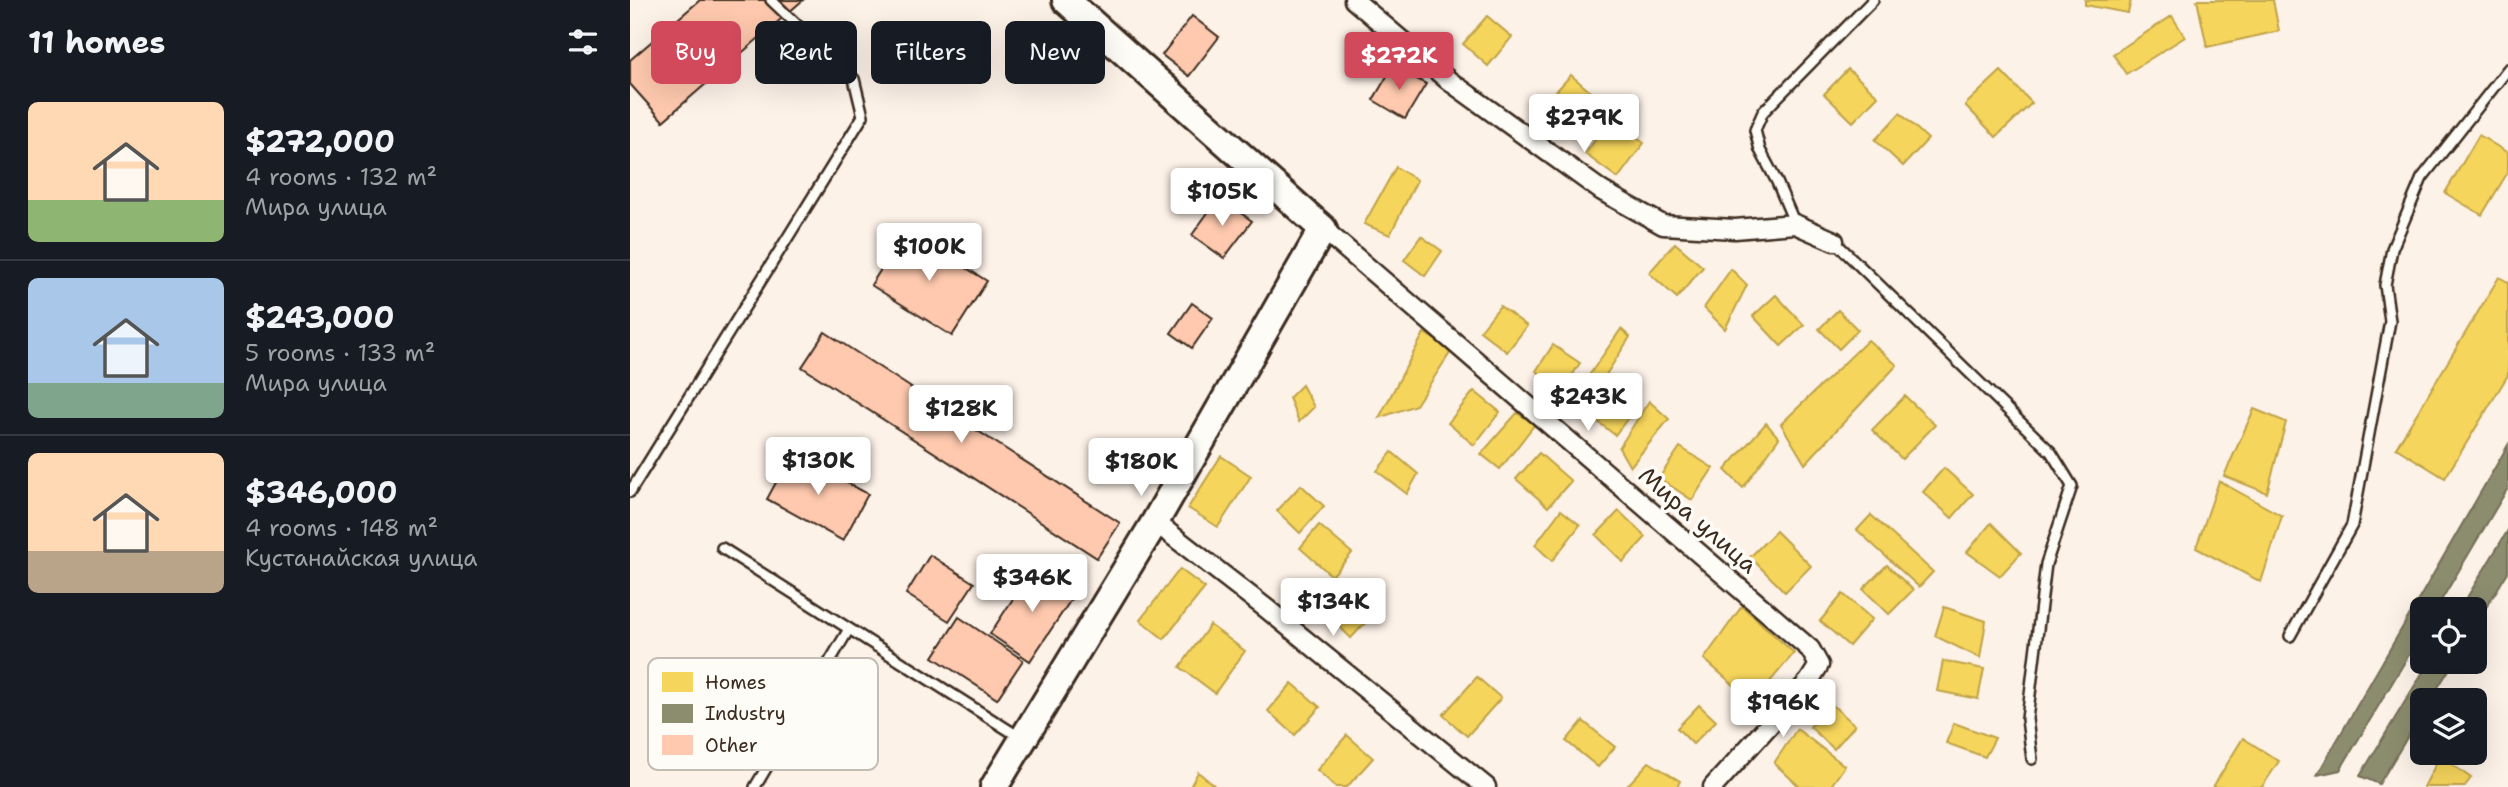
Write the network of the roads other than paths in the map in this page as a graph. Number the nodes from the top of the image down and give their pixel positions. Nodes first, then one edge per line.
1 (771, 0) edge
2 (1066, 0) edge
3 (1354, 0) edge
4 (1872, 0) edge
5 (2508, 69) edge
6 (1795, 224) junction
7 (1323, 229) junction
8 (1834, 241) joint
9 (630, 492) edge
10 (1155, 522) junction
11 (722, 548) dead end
12 (849, 629) junction
13 (2290, 636) dead end
14 (832, 658) edge
15 (1023, 739) junction
16 (2032, 759) dead end
17 (765, 770) edge
18 (755, 787) edge
19 (994, 787) edge
20 (1486, 787) edge
21 (1713, 787) edge

1 - 9 lane
2 - 7 street
3 - 6 street
4 - 6 lane
5 - 13 lane
6 - 8 street
7 - 10 street
7 - 21 street, Мира улица
8 - 16 lane
10 - 15 street
10 - 20 street
11 - 12 lane
12 - 14 lane
12 - 15 lane
15 - 19 street
17 - 18 lane

